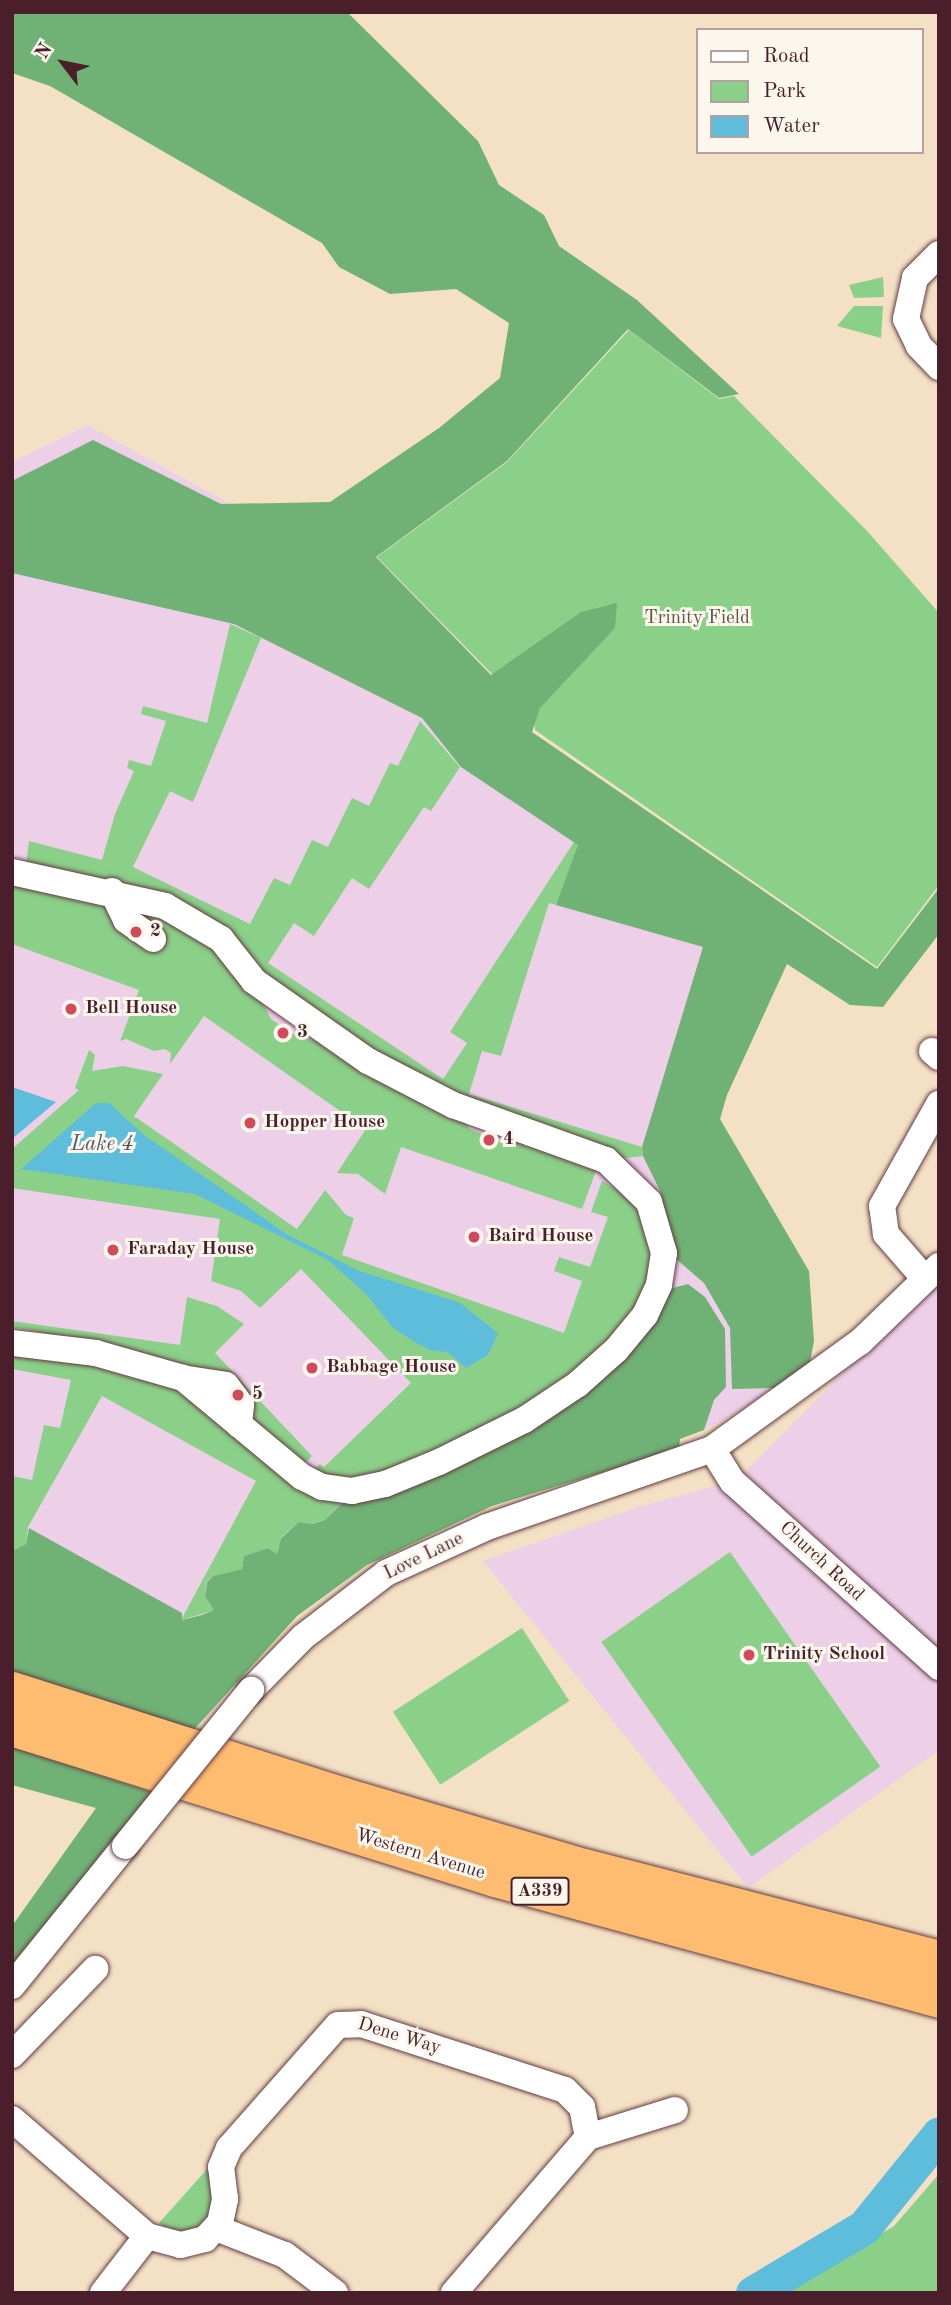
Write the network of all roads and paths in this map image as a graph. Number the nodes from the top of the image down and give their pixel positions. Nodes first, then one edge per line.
1 (939, 254) edge
2 (939, 367) edge
3 (12, 872) edge
4 (112, 891) junction
5 (153, 939) dead end
6 (939, 1104) edge
7 (932, 1272) edge
8 (12, 1328) edge
9 (12, 1343) edge
10 (63, 1349) junction
11 (712, 1449) junction
12 (939, 1667) edge
13 (12, 1691) edge
14 (12, 1727) edge
15 (939, 1960) edge
16 (95, 1969) dead end
17 (12, 1986) edge
18 (939, 1999) edge
19 (12, 2055) edge
20 (675, 2110) dead end
21 (12, 2119) edge
22 (587, 2137) junction
23 (216, 2228) junction
24 (147, 2236) junction
25 (103, 2293) edge
26 (335, 2293) edge
27 (454, 2293) edge

1 - 2 street
3 - 4 street
4 - 5 street
4 - 10 street
6 - 7 street
7 - 11 street, Love Lane
8 - 10 street
9 - 10 street
11 - 12 street, Church Road
11 - 17 street, Love Lane, bridge
13 - 15 highway, Western Avenue / A339
14 - 18 highway, Western Avenue / A339
16 - 19 street
20 - 22 street
21 - 24 street
22 - 23 street, Dene Way
22 - 27 street
23 - 24 street
23 - 26 street
24 - 25 street

